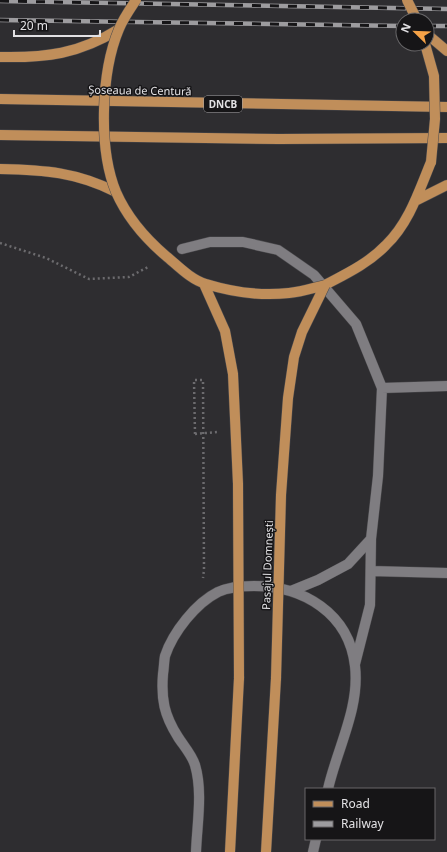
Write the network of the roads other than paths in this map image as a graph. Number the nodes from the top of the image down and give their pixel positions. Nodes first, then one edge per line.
1 (136, 0) edge
2 (407, 0) edge
3 (413, 12) edge
4 (119, 29) junction
5 (435, 41) edge
6 (447, 51) edge
7 (427, 52) edge
8 (0, 57) edge
9 (0, 99) edge
10 (447, 107) edge
11 (0, 135) edge
12 (447, 138) edge
13 (0, 169) edge
14 (447, 185) edge
15 (116, 192) junction
16 (415, 201) junction
17 (182, 249) road end
18 (204, 284) junction
19 (325, 285) junction
20 (447, 386) edge
21 (382, 388) junction
22 (371, 539) junction
23 (371, 571) junction
24 (447, 573) edge
25 (291, 591) junction
26 (355, 666) junction
27 (328, 788) edge
28 (316, 840) edge
29 (196, 852) edge
30 (230, 852) edge
31 (266, 852) edge
32 (313, 852) edge

1 - 4 main road, bridge
2 - 3 main road, bridge
4 - 8 main road
4 - 15 main road, bridge
5 - 6 main road
7 - 16 main road, bridge
9 - 10 main road, Șoseaua de Centură / DNCB
11 - 12 main road
13 - 15 main road
14 - 16 main road
15 - 18 main road, bridge
16 - 19 main road
17 - 21 street
18 - 19 main road, bridge
18 - 30 main road, bridge
19 - 31 main road, Pasajul Domnești, bridge
20 - 21 street
21 - 22 street
22 - 23 street
22 - 25 street
23 - 24 street
23 - 26 street
25 - 26 street
25 - 29 street
26 - 27 street
28 - 32 street

